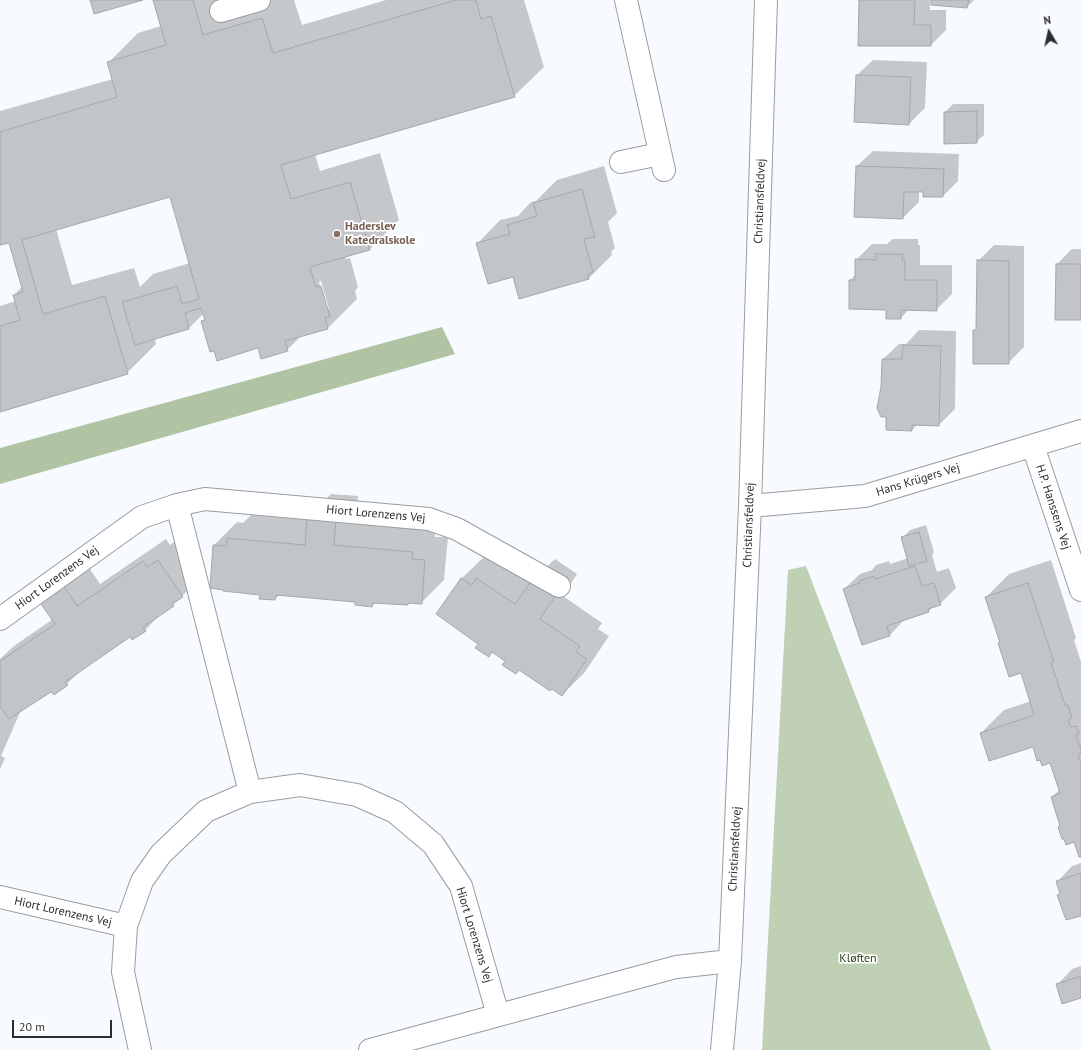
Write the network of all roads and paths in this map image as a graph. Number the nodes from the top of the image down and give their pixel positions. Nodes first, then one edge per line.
1 (259, 0) edge
2 (626, 0) edge
3 (766, 0) edge
4 (221, 11) dead end
5 (621, 162) dead end
6 (1081, 431) edge
7 (1033, 446) junction
8 (177, 505) junction
9 (750, 506) junction
10 (559, 586) dead end
11 (1081, 590) edge
12 (0, 619) edge
13 (250, 792) junction
14 (0, 897) edge
15 (126, 926) junction
16 (730, 961) junction
17 (498, 1015) junction
18 (140, 1050) edge
19 (370, 1050) edge
20 (722, 1050) edge

1 - 4 street
2 - 5 street
3 - 9 street, Christiansfeldvej
6 - 7 street, Hans Krügers Vej
7 - 9 street, Hans Krügers Vej
7 - 11 street, H.P. Hanssens Vej
8 - 10 street, Hiort Lorenzens Vej
8 - 12 street, Hiort Lorenzens Vej
8 - 13 street
9 - 16 street, Christiansfeldvej
13 - 15 street, Hiort Lorenzens Vej
13 - 17 street, Hiort Lorenzens Vej
14 - 15 street, Hiort Lorenzens Vej
15 - 18 street, Hiort Lorenzens Vej
16 - 17 street
16 - 20 street, Christiansfeldvej
17 - 19 street

